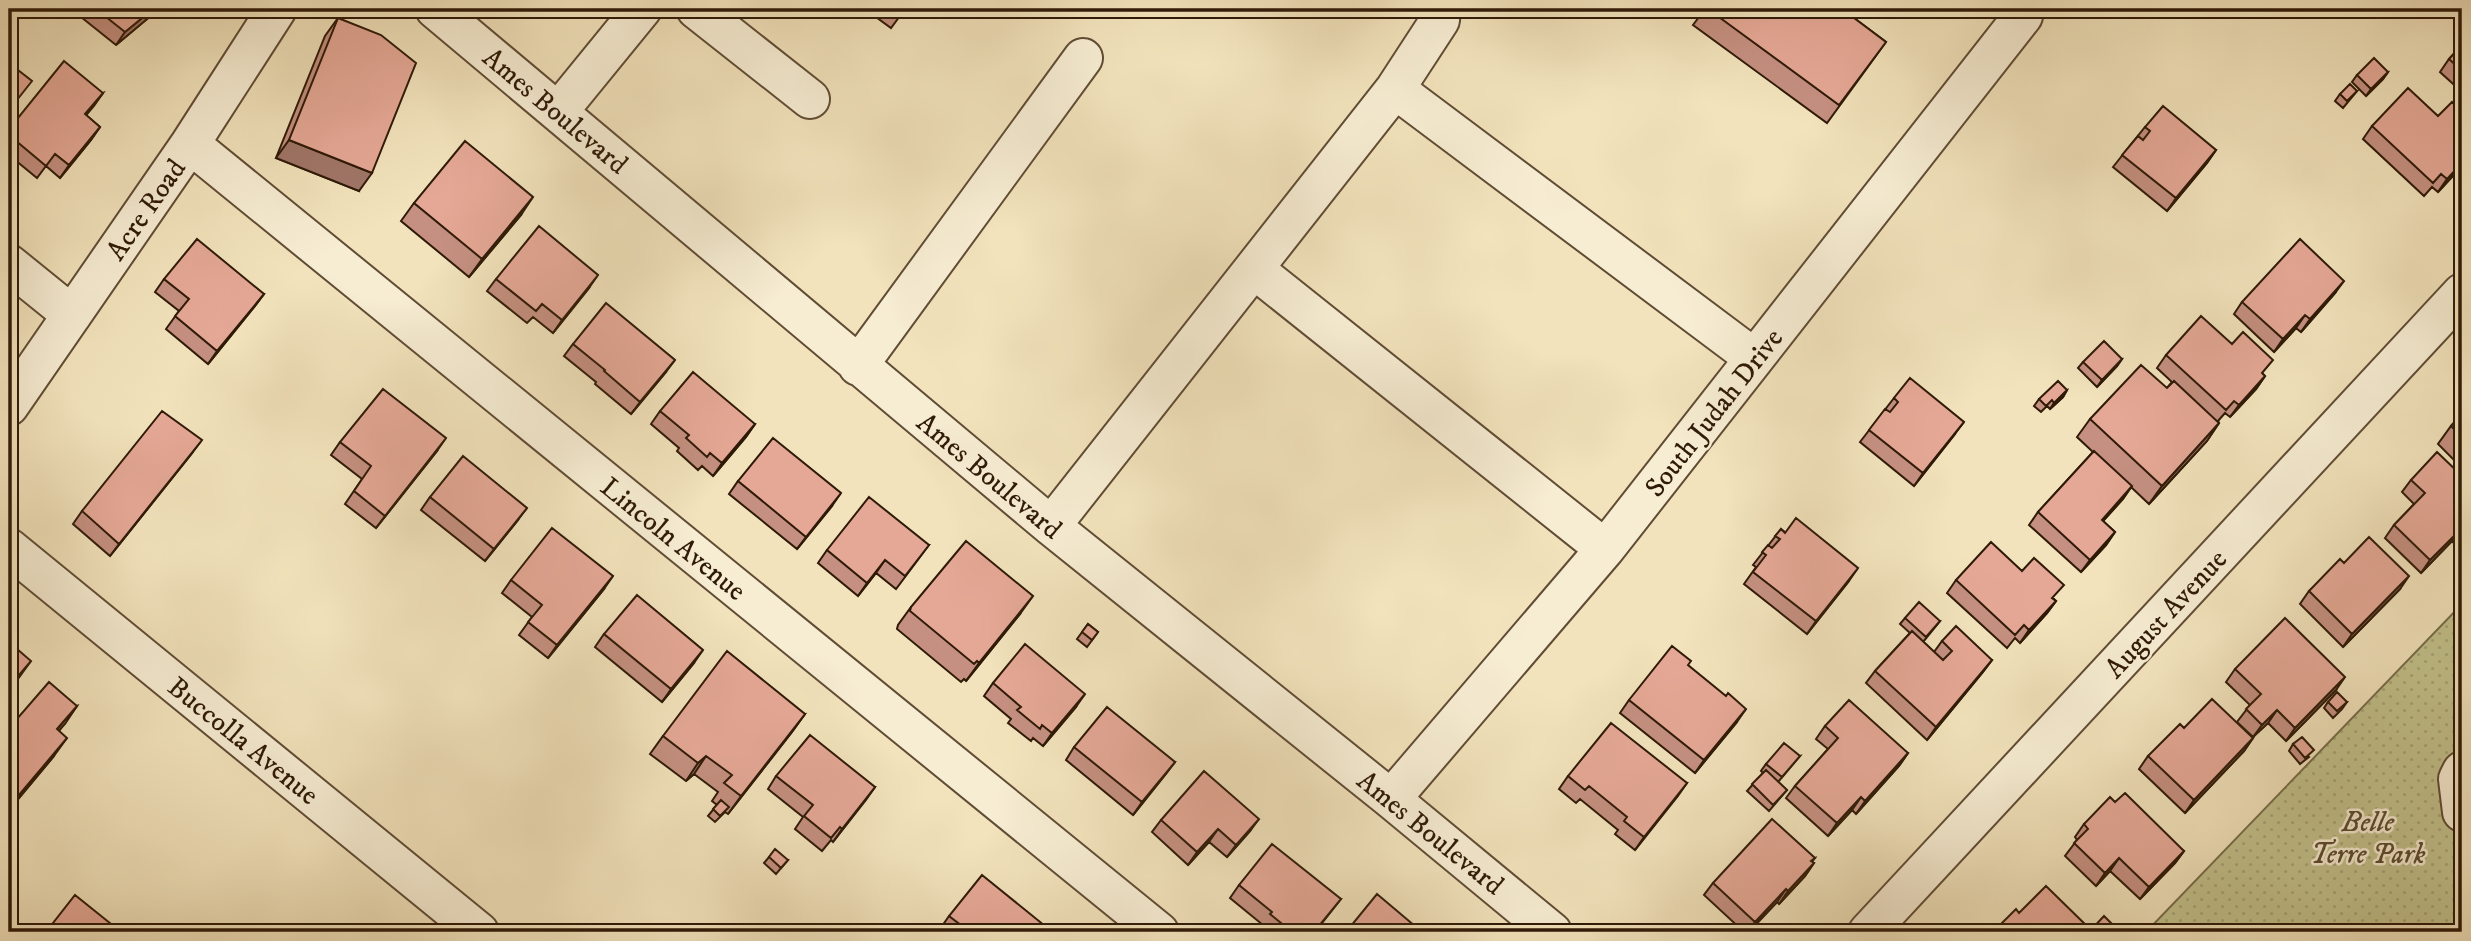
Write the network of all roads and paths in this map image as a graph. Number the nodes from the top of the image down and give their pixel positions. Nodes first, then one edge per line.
1 (277, 9) edge
2 (435, 9) edge
3 (642, 9) edge
4 (696, 9) edge
5 (1441, 9) edge
6 (2018, 12) edge
7 (1083, 58) dead end
8 (1395, 89) junction
9 (810, 99) dead end
10 (558, 112) junction
11 (190, 144) junction
12 (9, 264) edge
13 (1254, 269) junction
14 (2462, 293) edge
15 (72, 315) junction
16 (1754, 358) junction
17 (858, 366) junction
18 (9, 406) edge
19 (1051, 526) junction
20 (9, 548) edge
21 (1605, 549) junction
22 (2462, 771) edge
23 (1391, 799) junction
24 (2462, 812) edge
25 (479, 932) edge
26 (1159, 932) edge
27 (1552, 932) edge
28 (1868, 932) edge

1 - 11 street, Acre Road
2 - 10 street, Ames Boulevard
3 - 10 street
4 - 9 street
5 - 8 street
6 - 16 street, South Judah Drive
7 - 17 street
8 - 13 street
8 - 16 street
10 - 17 street, Ames Boulevard
11 - 15 street, Acre Road
11 - 26 street, Lincoln Avenue
12 - 15 street
13 - 19 street
13 - 21 street
14 - 28 street, August Avenue
15 - 18 street, Acre Road
16 - 21 street, South Judah Drive
17 - 19 street, Ames Boulevard
19 - 23 street, Ames Boulevard
20 - 25 street, Buccolla Avenue
21 - 23 street, South Judah Drive
22 - 24 street
23 - 27 street, Ames Boulevard

